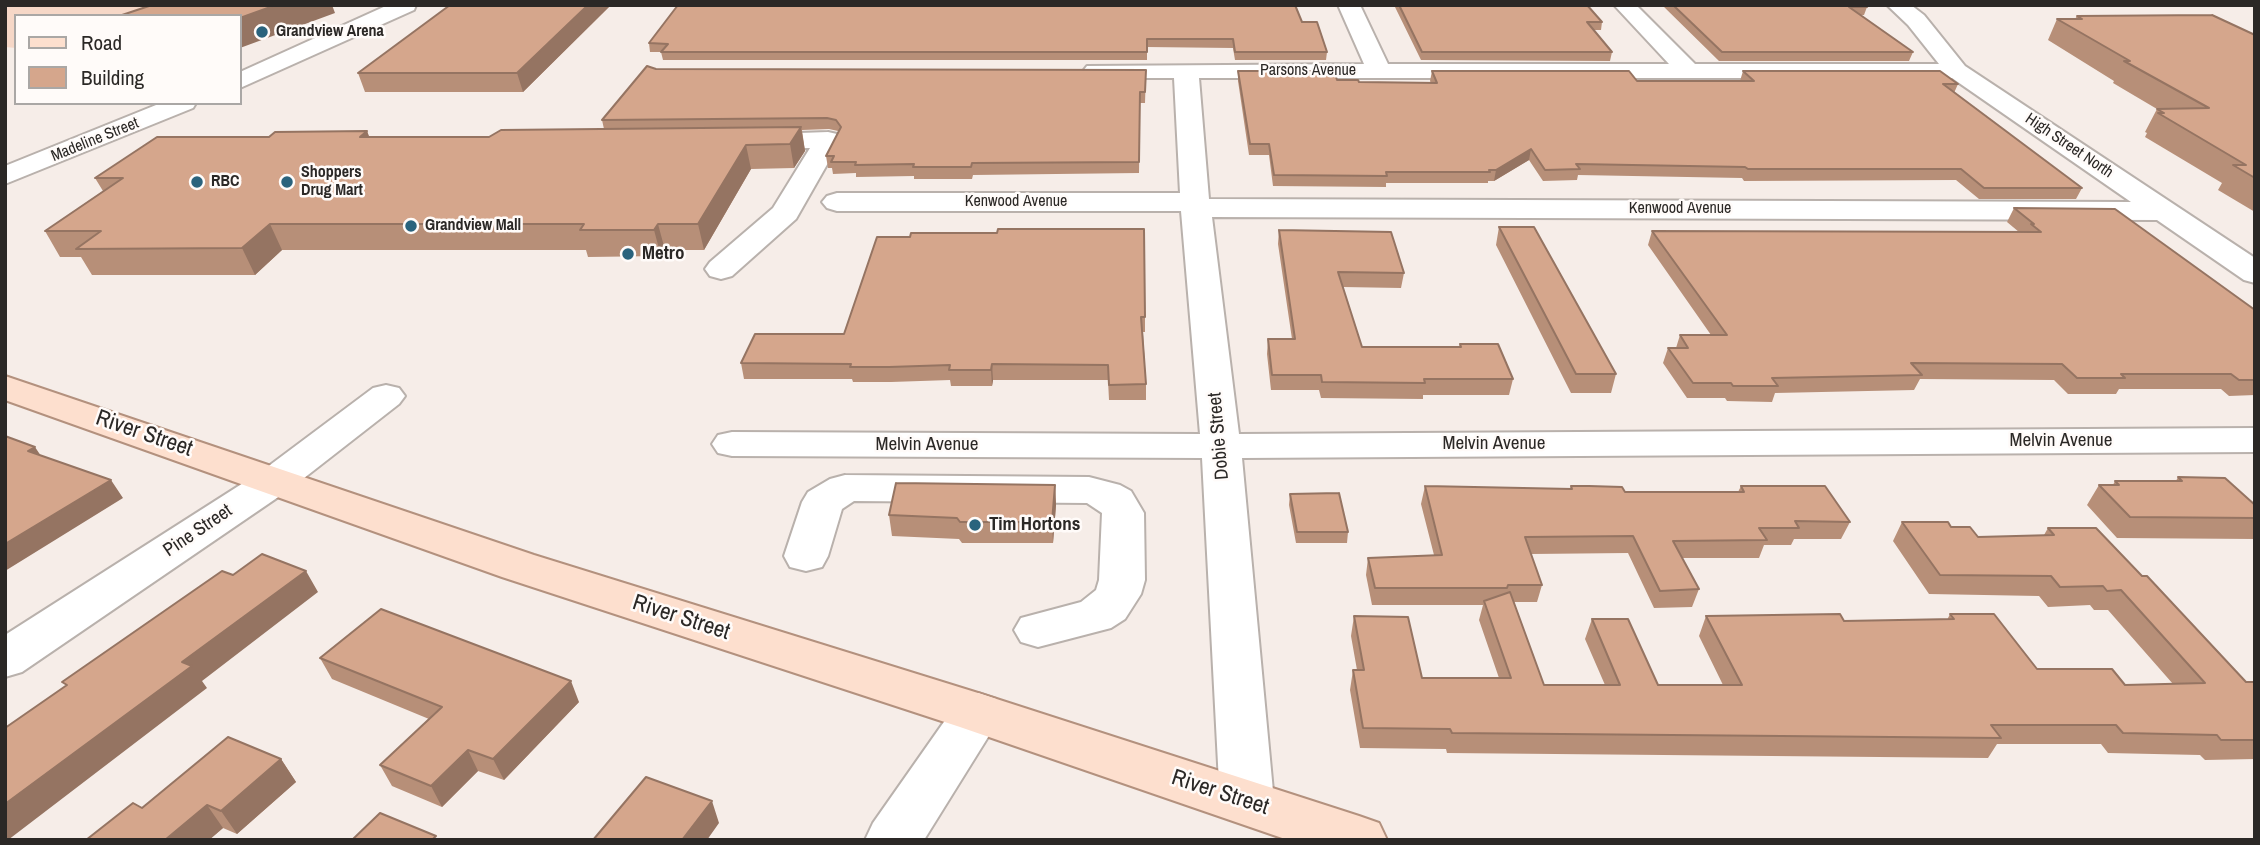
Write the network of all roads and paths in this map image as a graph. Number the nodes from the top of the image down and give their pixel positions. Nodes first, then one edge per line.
1 (406, 5) edge
2 (1349, 5) edge
3 (1624, 5) edge
4 (1897, 5) edge
5 (1379, 70) junction
6 (1688, 70) junction
7 (1075, 71) edge
8 (1186, 71) junction
9 (1957, 71) junction
10 (242, 80) edge
11 (179, 105) edge
12 (731, 141) edge
13 (5, 176) edge
14 (836, 202) dead end
15 (1196, 205) junction
16 (2164, 211) junction
17 (721, 269) dead end
18 (2255, 273) edge
19 (5, 387) edge
20 (386, 397) dead end
21 (2255, 440) edge
22 (732, 444) dead end
23 (1221, 446) junction
24 (276, 480) junction
25 (806, 556) dead end
26 (1038, 630) dead end
27 (5, 659) edge
28 (978, 713) junction
29 (1247, 802) junction
30 (893, 840) edge
31 (1359, 840) edge

1 - 10 street
2 - 5 street
3 - 6 street
4 - 9 street, High Street North
5 - 6 street, Parsons Avenue
5 - 8 street, Parsons Avenue
6 - 9 street, Parsons Avenue
7 - 8 street, Parsons Avenue
8 - 15 street, Dobie Street
9 - 16 street, High Street North
11 - 13 street, Madeline Street
12 - 17 street
14 - 15 street, Kenwood Avenue
15 - 16 street, Kenwood Avenue
15 - 23 street, Dobie Street
16 - 18 street, High Street North
19 - 24 main road, River Street
20 - 24 street, Pine Street
21 - 23 street, Melvin Avenue
22 - 23 street, Melvin Avenue
23 - 29 street, Dobie Street
24 - 27 street, Pine Street
24 - 28 main road, River Street
25 - 26 street
28 - 29 main road, River Street
28 - 30 street
29 - 31 main road, River Street

